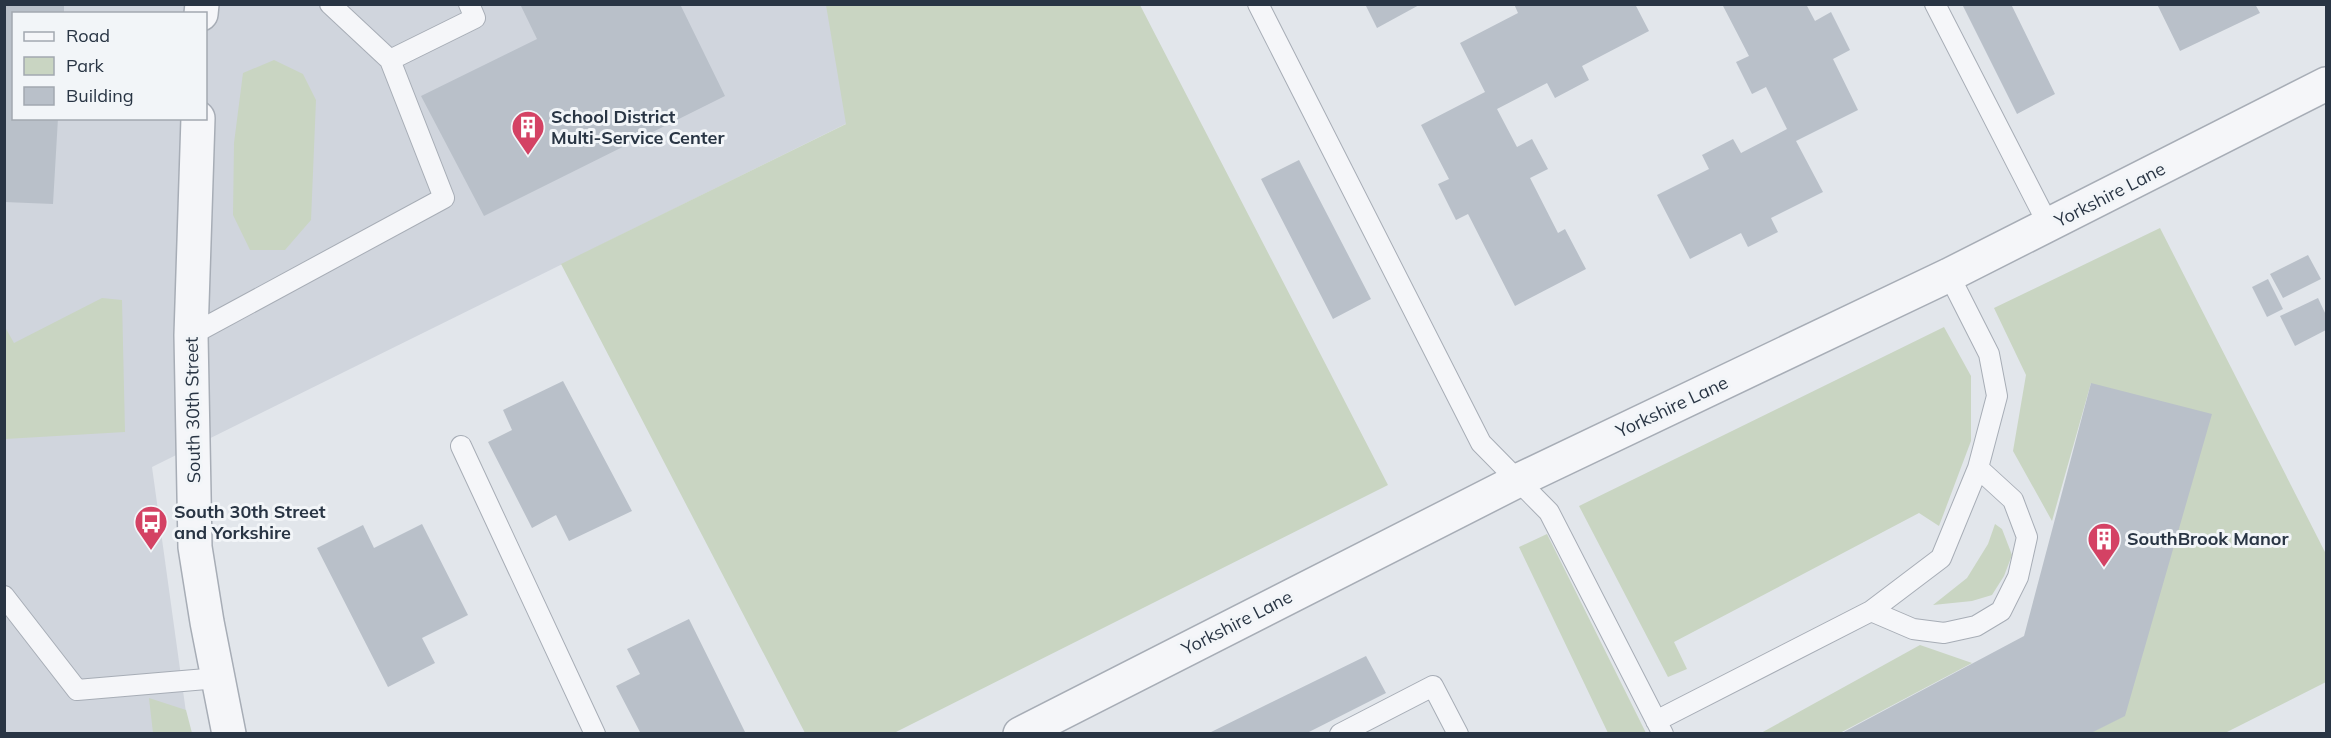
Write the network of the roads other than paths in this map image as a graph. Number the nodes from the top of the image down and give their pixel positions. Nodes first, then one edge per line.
1 (330, 4) edge
2 (470, 4) edge
3 (1258, 4) edge
4 (1935, 4) edge
5 (390, 60) junction
6 (2326, 84) edge
7 (198, 120) edge
8 (2049, 226) junction
9 (1949, 275) junction
10 (191, 335) junction
11 (461, 446) dead end
12 (1978, 468) junction
13 (1517, 481) junction
14 (4, 596) edge
15 (1871, 611) junction
16 (218, 678) junction
17 (1660, 727) edge
18 (229, 734) edge
19 (595, 734) edge
20 (1020, 734) edge
21 (1340, 734) edge
22 (1458, 734) edge

1 - 5 lane
2 - 5 lane
3 - 13 lane
4 - 8 lane
5 - 10 lane
6 - 8 street, Yorkshire Lane
7 - 10 street, South 30th Street
8 - 9 street, Yorkshire Lane
9 - 12 lane
9 - 13 street, Yorkshire Lane
10 - 16 street, South 30th Street
11 - 19 lane
12 - 15 lane
12 - 15 lane
13 - 17 lane
13 - 20 street, Yorkshire Lane
14 - 16 lane
15 - 17 lane
16 - 18 street, South 30th Street
21 - 22 lane

